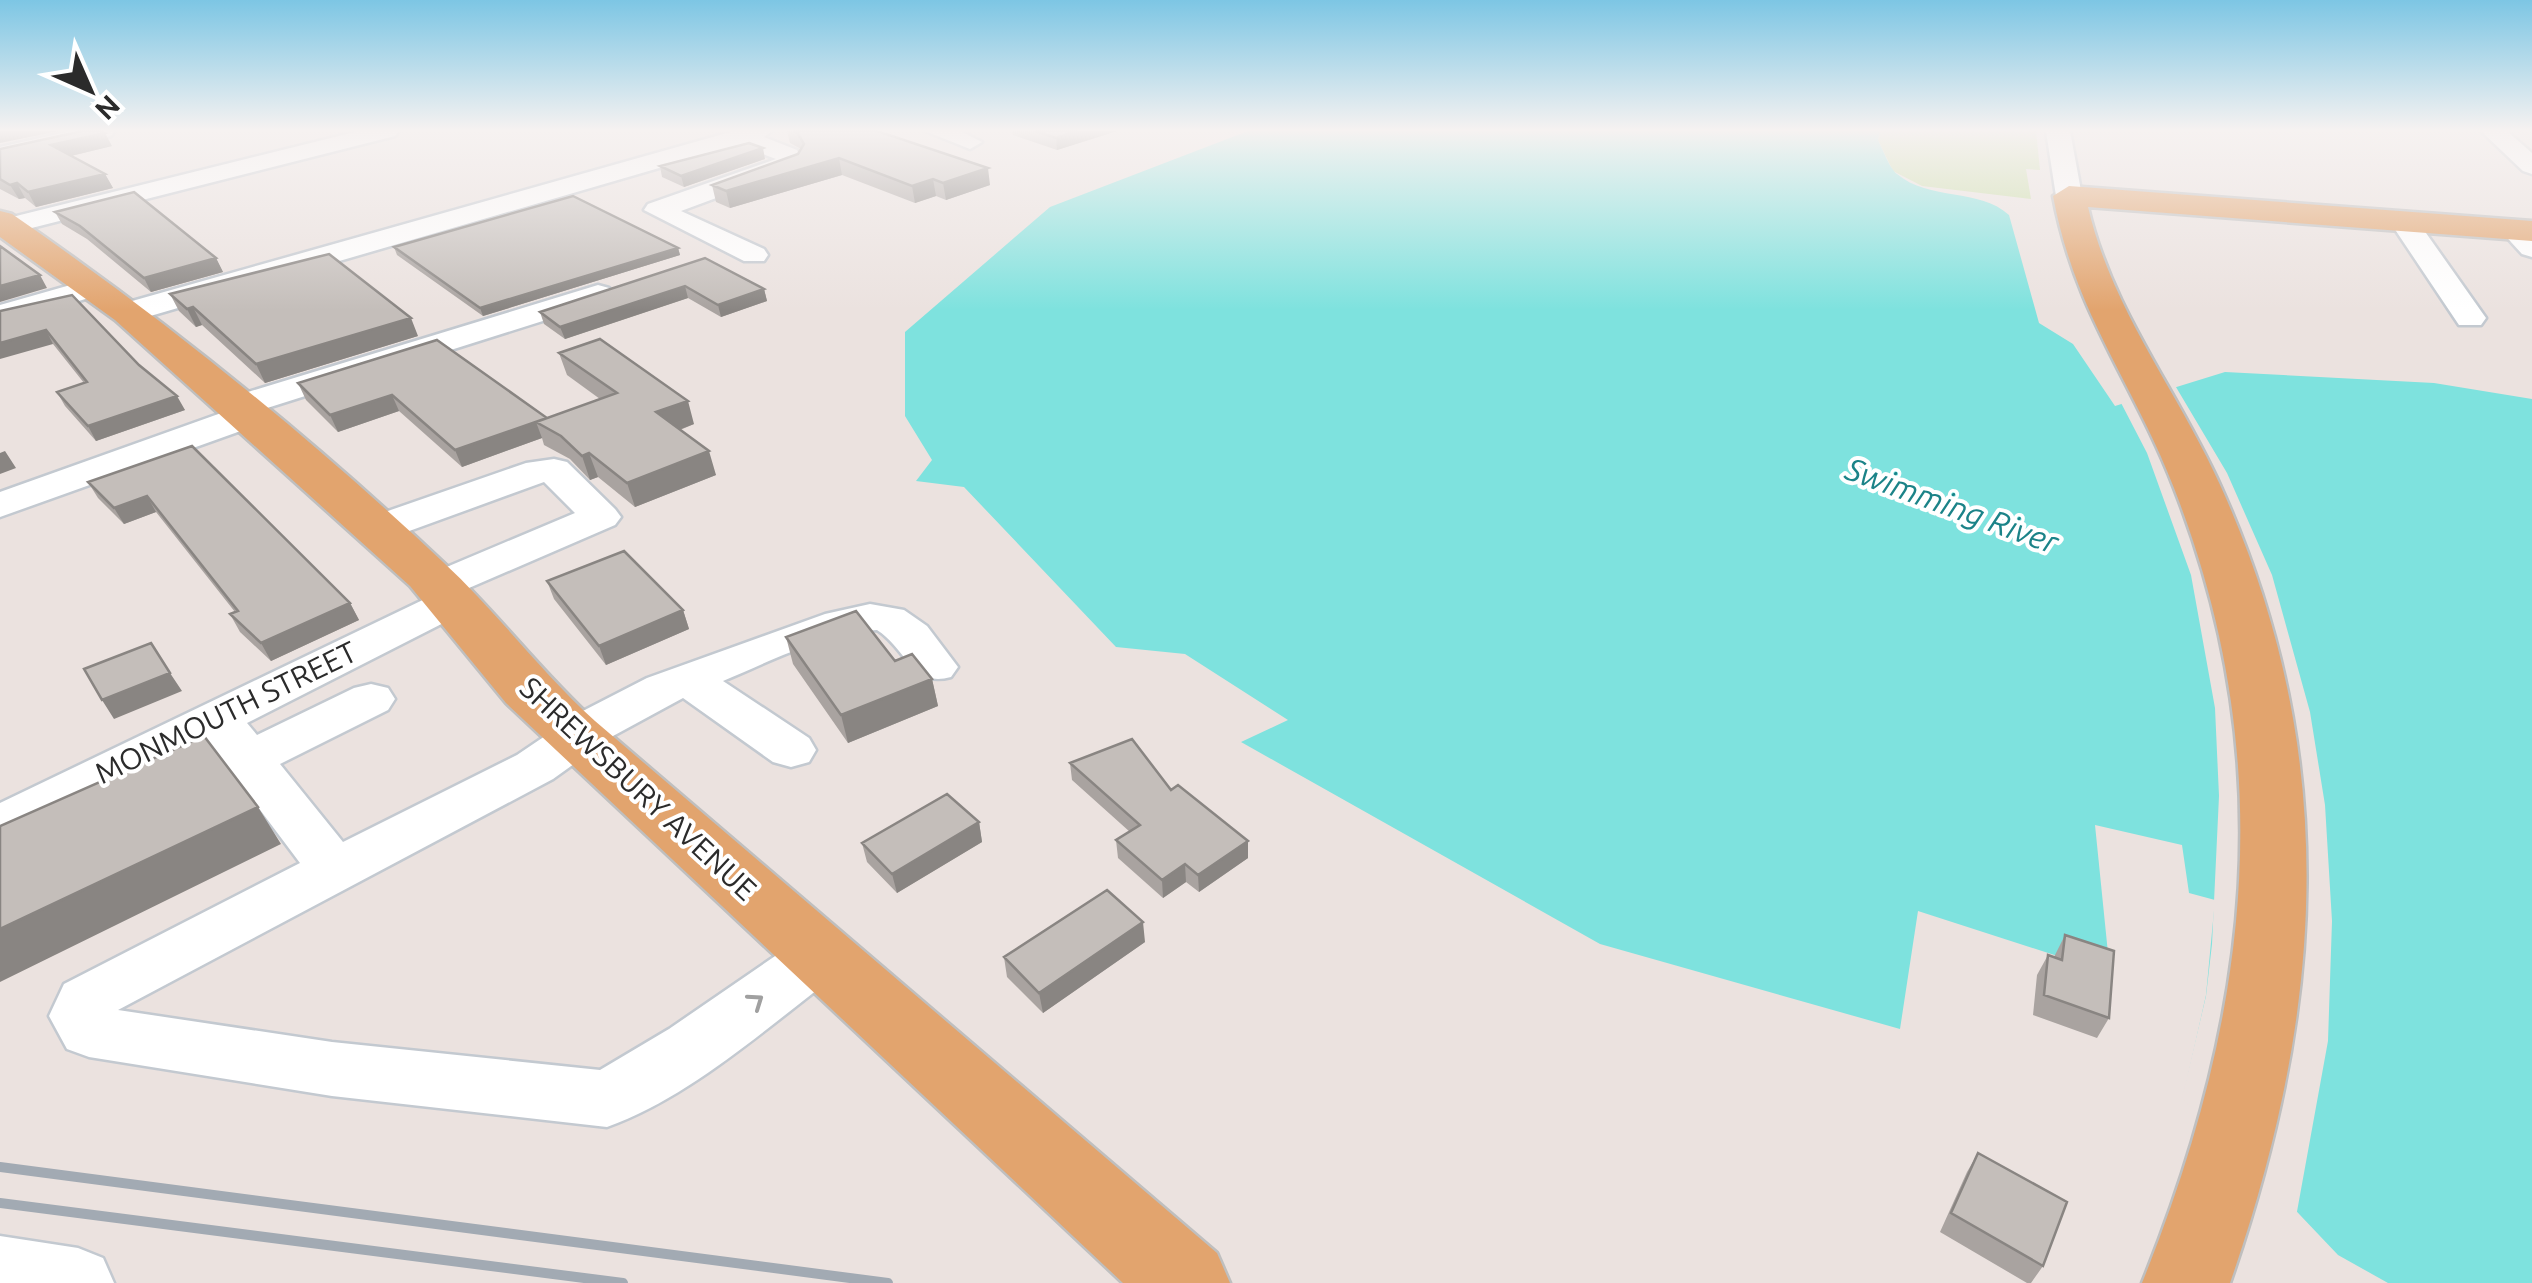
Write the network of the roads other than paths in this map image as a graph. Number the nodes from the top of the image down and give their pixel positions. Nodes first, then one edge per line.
1 (142, 191) edge
2 (530, 191) edge
3 (711, 191) edge
4 (2068, 191) edge
5 (2069, 196) junction
6 (2404, 222) junction
7 (2, 225) edge
8 (2526, 237) edge
9 (754, 255) dead end
10 (623, 286) edge
11 (112, 299) junction
12 (0, 315) edge
13 (2470, 318) dead end
14 (244, 410) junction
15 (0, 505) edge
16 (376, 528) junction
17 (446, 594) junction
18 (935, 667) dead end
19 (688, 679) junction
20 (371, 699) dead end
21 (217, 718) junction
22 (574, 735) junction
23 (791, 750) dead end
24 (249, 758) junction
25 (0, 825) edge
26 (334, 869) junction
27 (820, 956) junction
28 (0, 1272) edge
29 (78, 1283) edge
30 (1186, 1283) edge
31 (2186, 1283) edge

1 - 7 street
2 - 11 street
3 - 9 street
4 - 5 street
5 - 6 main road
5 - 31 main road
6 - 8 main road
6 - 13 street
7 - 11 main road, SHREWSBURY AVENUE
10 - 14 street
11 - 12 street
11 - 14 main road, SHREWSBURY AVENUE
14 - 15 street
14 - 16 main road, SHREWSBURY AVENUE
16 - 17 main road, SHREWSBURY AVENUE
16 - 17 street, MONMOUTH STREET
17 - 21 street, MONMOUTH STREET
17 - 22 main road, SHREWSBURY AVENUE
18 - 19 street
19 - 22 street
19 - 23 street
20 - 24 street
21 - 24 street
21 - 25 street, MONMOUTH STREET
22 - 26 street
22 - 27 main road, SHREWSBURY AVENUE
24 - 26 street
26 -> 27 street
27 - 30 main road, SHREWSBURY AVENUE
28 - 29 street

